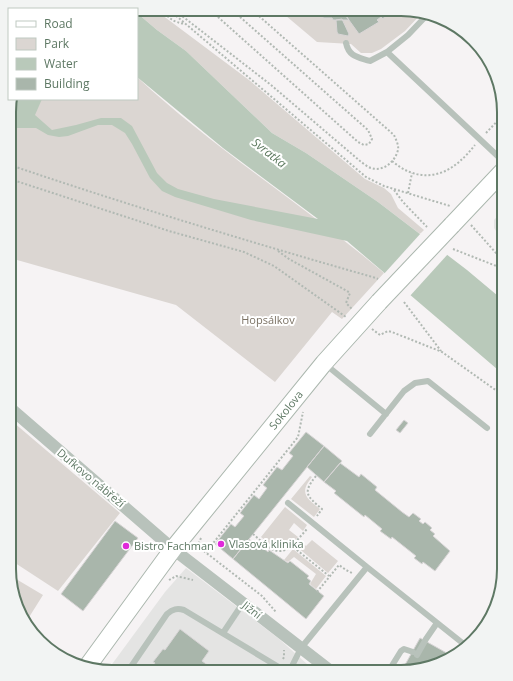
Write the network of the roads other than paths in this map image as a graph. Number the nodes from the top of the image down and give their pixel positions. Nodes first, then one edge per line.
1 (424, 19) edge
2 (346, 43) dead end
3 (387, 52) junction
4 (497, 156) edge
5 (497, 177) edge
6 (324, 363) junction
7 (16, 413) edge
8 (386, 414) junction
9 (487, 428) dead end
10 (370, 434) dead end
11 (288, 503) dead end
12 (172, 549) junction
13 (367, 567) junction
14 (243, 603) junction
15 (437, 623) junction
16 (223, 633) junction
17 (462, 643) edge
18 (301, 648) junction
19 (90, 662) edge
20 (132, 665) edge
21 (276, 665) edge
22 (292, 665) edge
23 (331, 665) edge
24 (392, 665) edge

1 - 3 lane
2 - 3 lane
3 - 4 lane
5 - 6 street, Sokolova, bridge
6 - 8 lane
6 - 12 street, Sokolova
7 - 12 street, Dufkovo nábřeží
8 - 9 lane
8 - 10 lane
11 - 13 lane
12 - 14 street, Jižní
12 - 19 street, Sokolova
13 - 15 lane
13 - 18 lane
14 - 16 lane
14 - 18 street, Jižní
15 - 17 lane
15 - 24 lane
16 - 20 lane
16 - 21 lane
18 - 22 lane
18 - 23 street, Jižní

